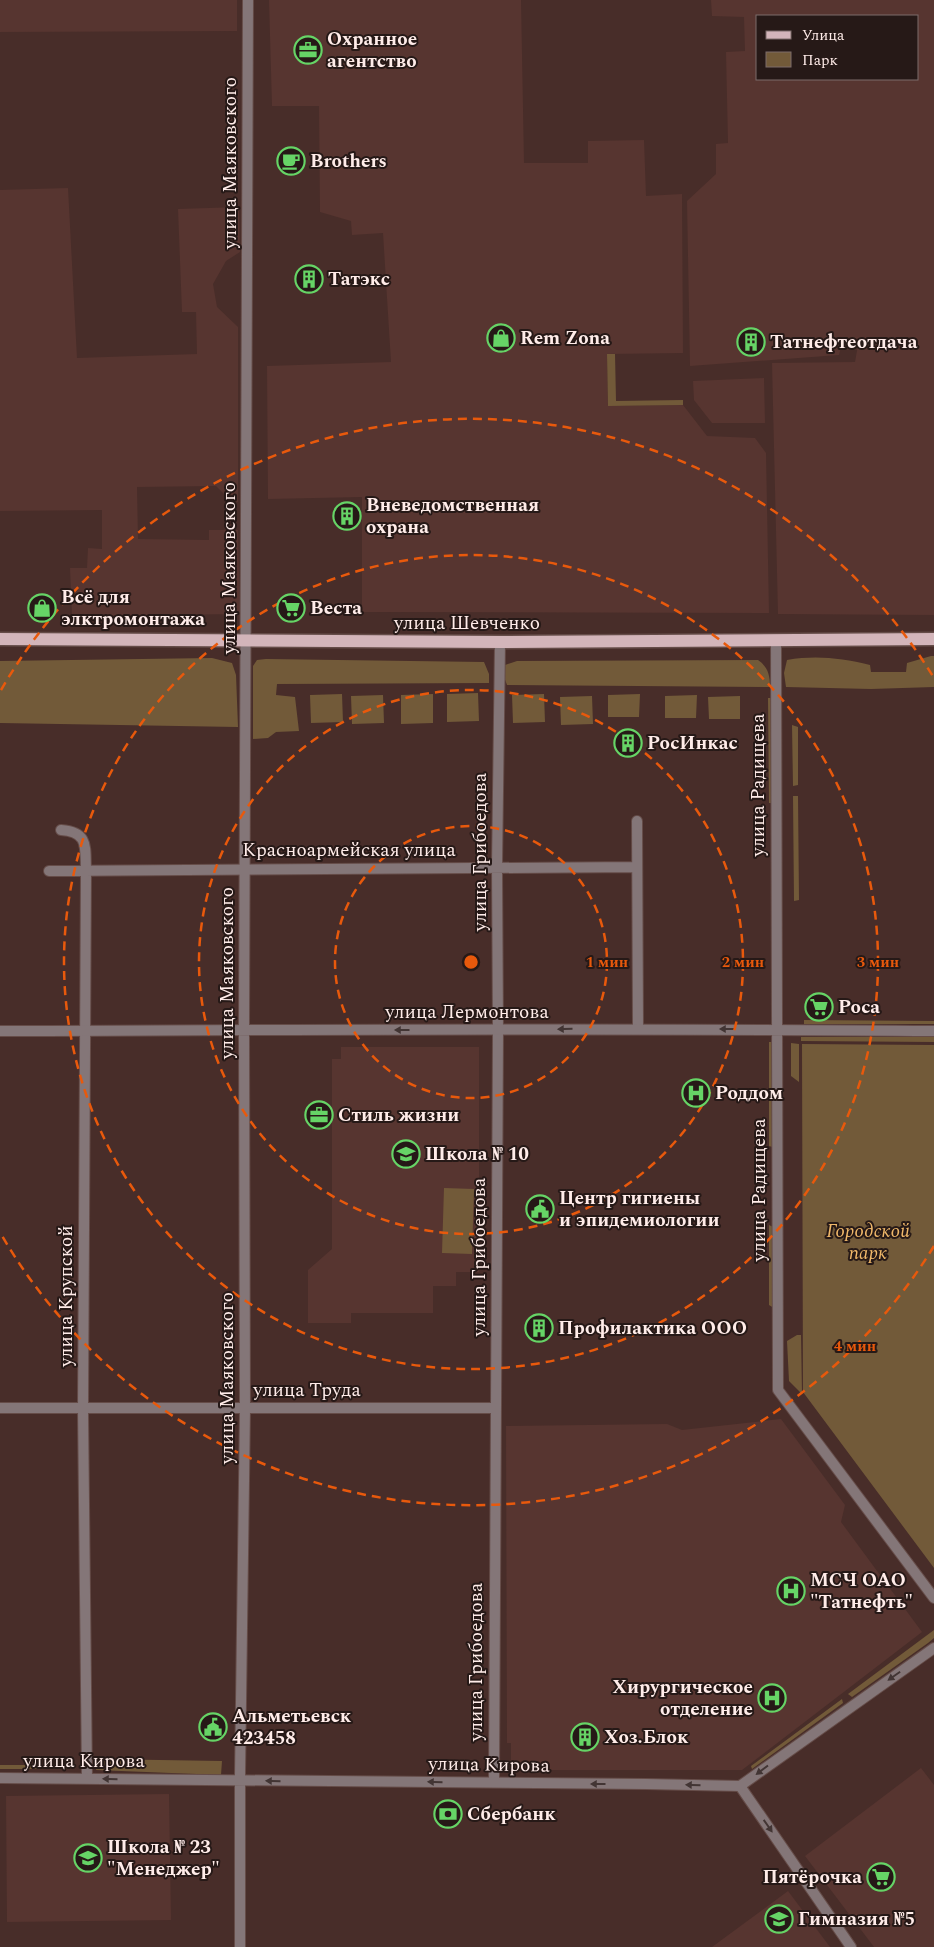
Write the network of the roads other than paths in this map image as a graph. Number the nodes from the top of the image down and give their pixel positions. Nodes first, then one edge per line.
1 (248, 0) edge
2 (0, 639) edge
3 (934, 639) edge
4 (246, 640) junction
5 (776, 640) junction
6 (500, 642) junction
7 (636, 821) dead end
8 (61, 830) dead end
9 (637, 867) junction
10 (246, 868) junction
11 (497, 868) junction
12 (49, 870) dead end
13 (86, 870) junction
14 (638, 1028) junction
15 (776, 1029) junction
16 (244, 1030) junction
17 (498, 1030) junction
18 (0, 1031) edge
19 (84, 1031) junction
20 (934, 1031) edge
21 (0, 1408) edge
22 (245, 1408) junction
23 (495, 1408) junction
24 (83, 1410) junction
25 (934, 1598) edge
26 (934, 1648) edge
27 (0, 1778) edge
28 (87, 1778) junction
29 (240, 1780) junction
30 (494, 1782) junction
31 (740, 1786) junction
32 (240, 1947) edge
33 (851, 1947) edge

1 - 4 street, улица Маяковского
2 - 4 main road, улица Шевченко
3 - 5 main road, улица Шевченко
4 - 6 main road, улица Шевченко
4 - 10 street, улица Маяковского
5 - 6 main road, улица Шевченко
5 - 15 street, улица Радищева
6 - 11 street, улица Грибоедова
7 - 9 street
8 - 13 street, улица Крупской
9 - 11 street, Красноармейская улица
9 - 14 street
10 - 11 street, Красноармейская улица
10 - 13 street, Красноармейская улица
10 - 16 street, улица Маяковского
11 - 17 street, улица Грибоедова
12 - 13 street, Красноармейская улица
13 - 19 street, улица Крупской
15 -> 14 street, улица Лермонтова
14 -> 17 street, улица Лермонтова
15 - 20 street, улица Лермонтова
15 - 25 street, улица Радищева
17 -> 16 street, улица Лермонтова
16 - 19 street, улица Лермонтова
16 - 22 street, улица Маяковского
17 - 23 street, улица Грибоедова
18 - 19 street, улица Лермонтова
19 - 24 street, улица Крупской
21 - 24 street, улица Труда
22 - 23 street, улица Труда
22 - 24 street, улица Труда
22 - 29 street, улица Маяковского
23 - 30 street, улица Грибоедова
24 - 28 street, улица Крупской
26 -> 31 street
27 - 28 street, улица Кирова
29 -> 28 street, улица Кирова
30 -> 29 street, улица Кирова
29 - 32 street, улица Маяковского
31 -> 30 street, улица Кирова
31 -> 33 street

